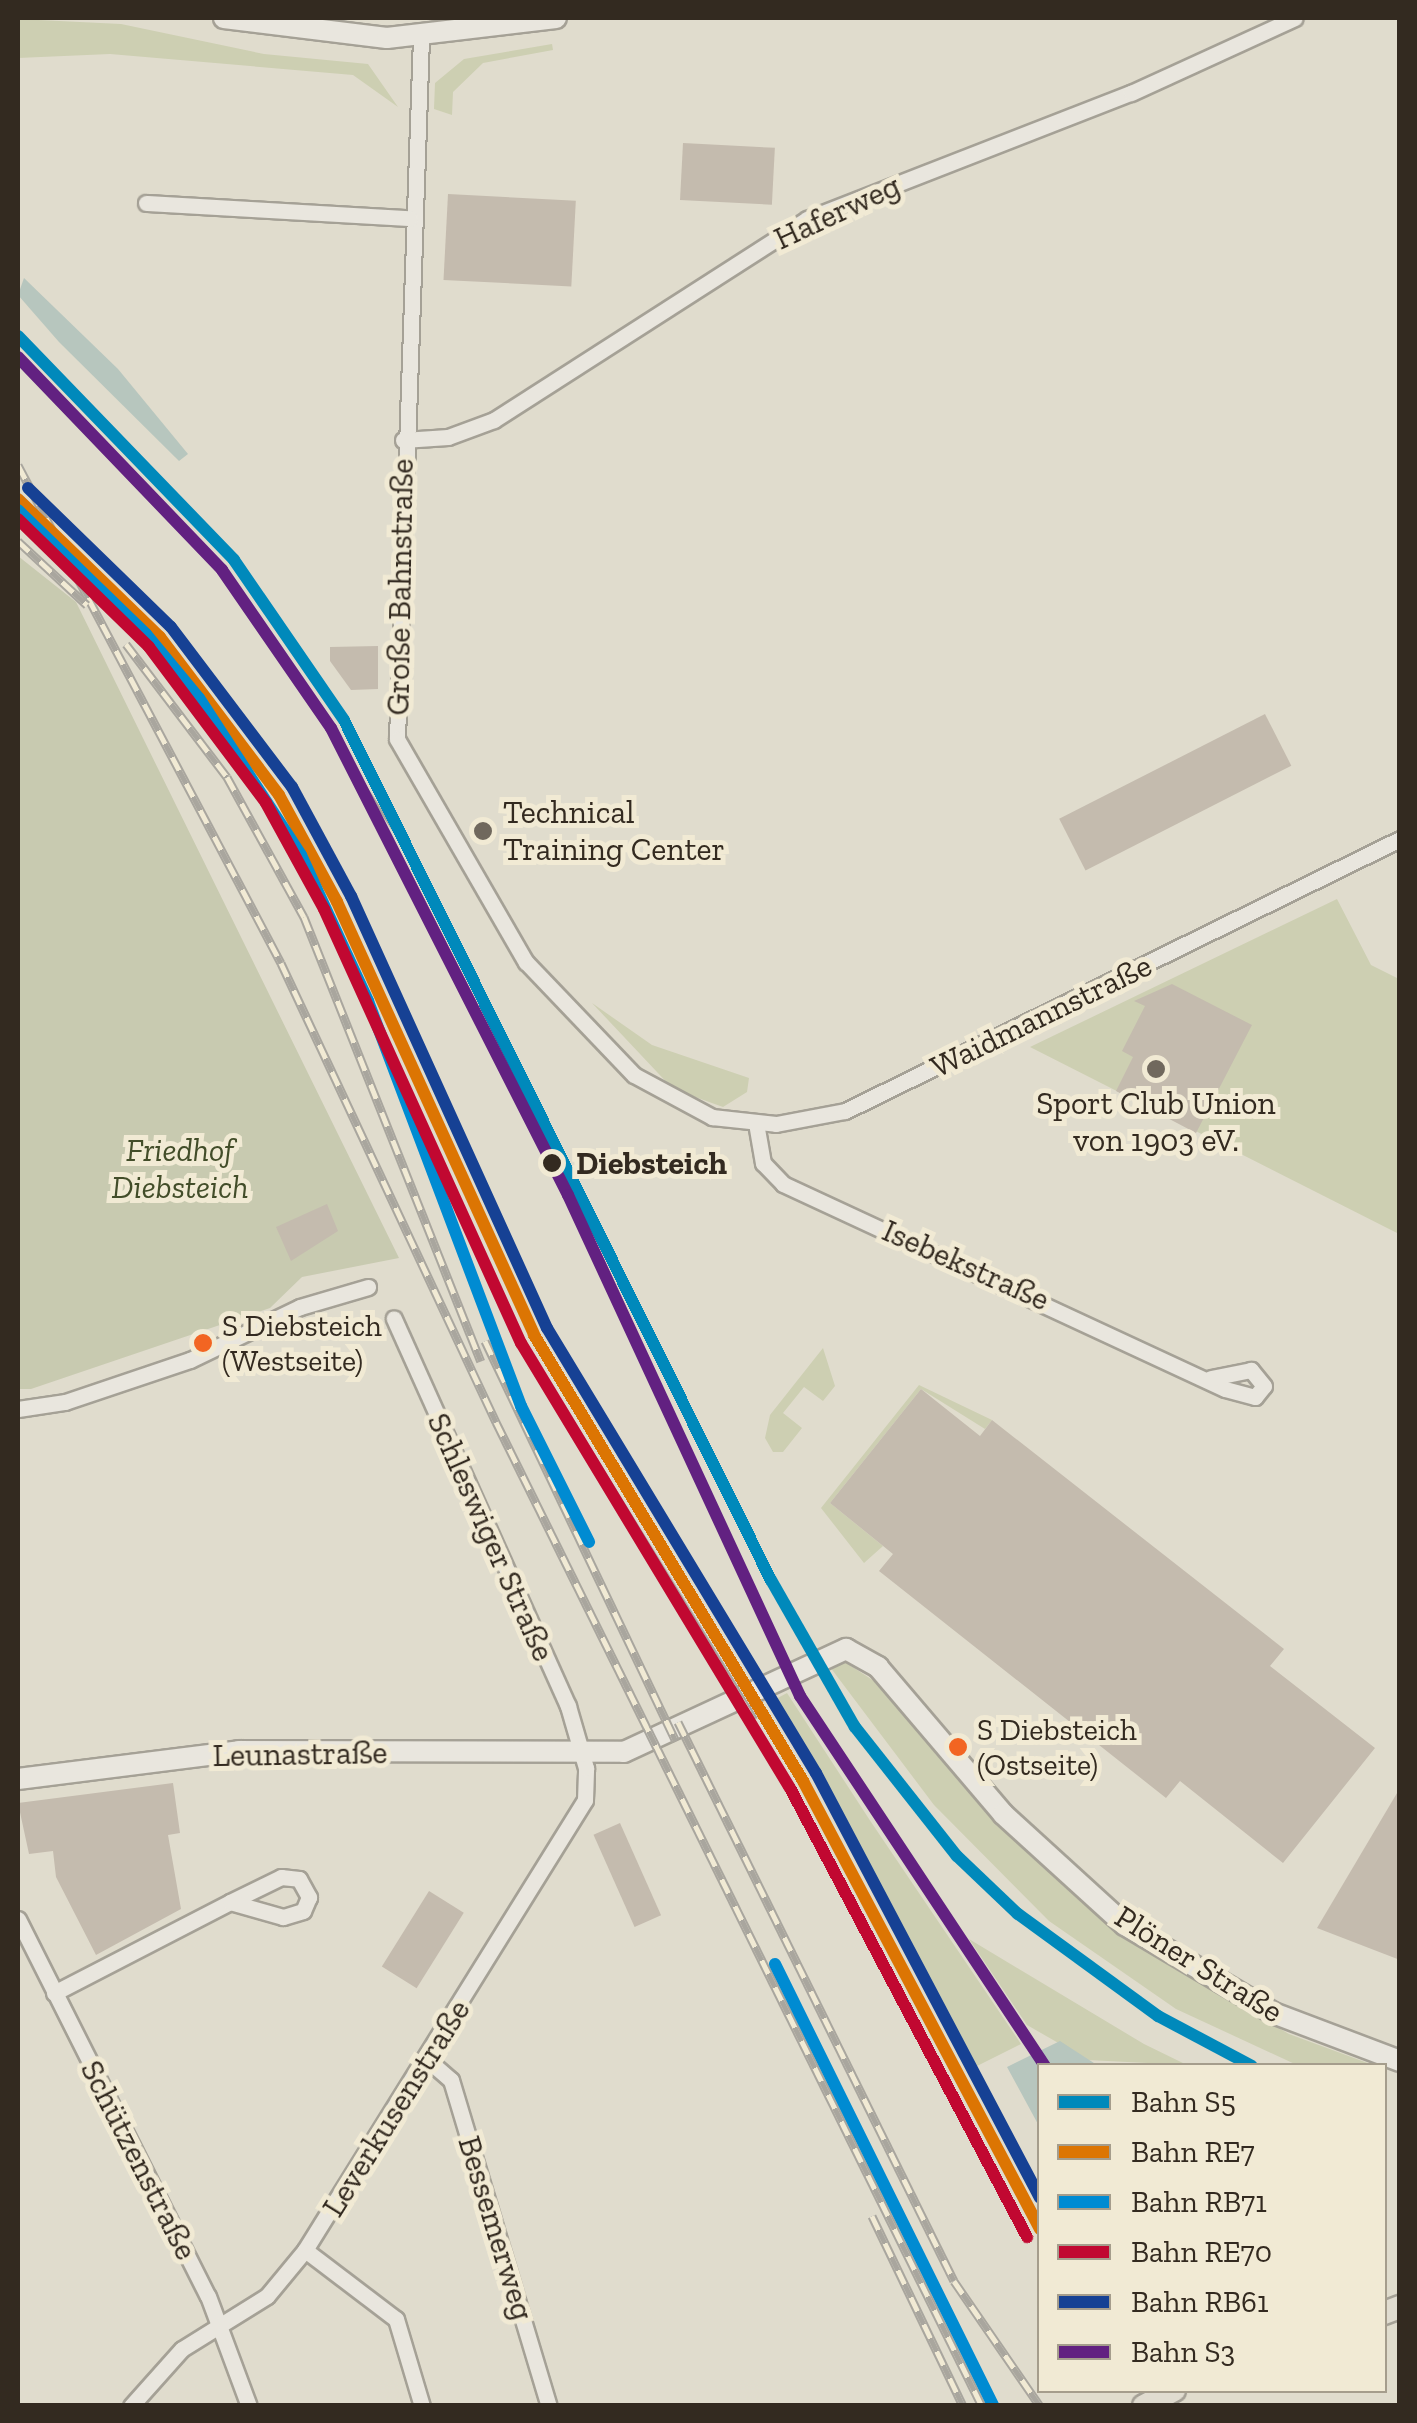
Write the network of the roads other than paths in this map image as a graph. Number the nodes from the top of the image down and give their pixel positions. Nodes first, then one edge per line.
1 (224, 18) edge
2 (556, 18) edge
3 (1295, 18) edge
4 (421, 38) junction
5 (146, 203) dead end
6 (410, 218) junction
7 (403, 440) junction
8 (1400, 838) edge
9 (668, 1100) joint
10 (756, 1123) junction
11 (368, 1288) dead end
12 (394, 1318) dead end
13 (1211, 1378) dead end
14 (18, 1409) edge
15 (584, 1757) junction
16 (18, 1778) edge
17 (230, 1902) junction
18 (18, 1920) edge
19 (54, 1993) junction
20 (429, 2061) junction
21 (1400, 2061) edge
22 (305, 2250) junction
23 (220, 2324) junction
24 (1168, 2393) edge
25 (131, 2406) edge
26 (249, 2406) edge
27 (422, 2406) edge
28 (549, 2406) edge
29 (1144, 2406) edge

1 - 4 street
2 - 4 street
3 - 7 street, Haferweg
4 - 6 street, Große Bahnstraße
5 - 6 street
6 - 7 street, Große Bahnstraße
7 - 9 street, Große Bahnstraße
8 - 10 street, Waidmannstraße
9 - 10 street, Waidmannstraße
10 - 13 street, Isebekstraße
11 - 14 street
12 - 15 street, Schleswiger Straße
15 - 16 street, Leunastraße
15 - 20 street, Leverkusenstraße
15 - 21 street, Plöner Straße
17 - 17 street
17 - 19 street
18 - 19 street, Schützenstraße
19 - 23 street, Schützenstraße
20 - 22 street, Leverkusenstraße
20 - 28 street, Bessemerweg
22 - 23 street, Leverkusenstraße
22 - 27 street
23 - 25 street, Leverkusenstraße
23 - 26 street, Schützenstraße
24 - 29 main road

